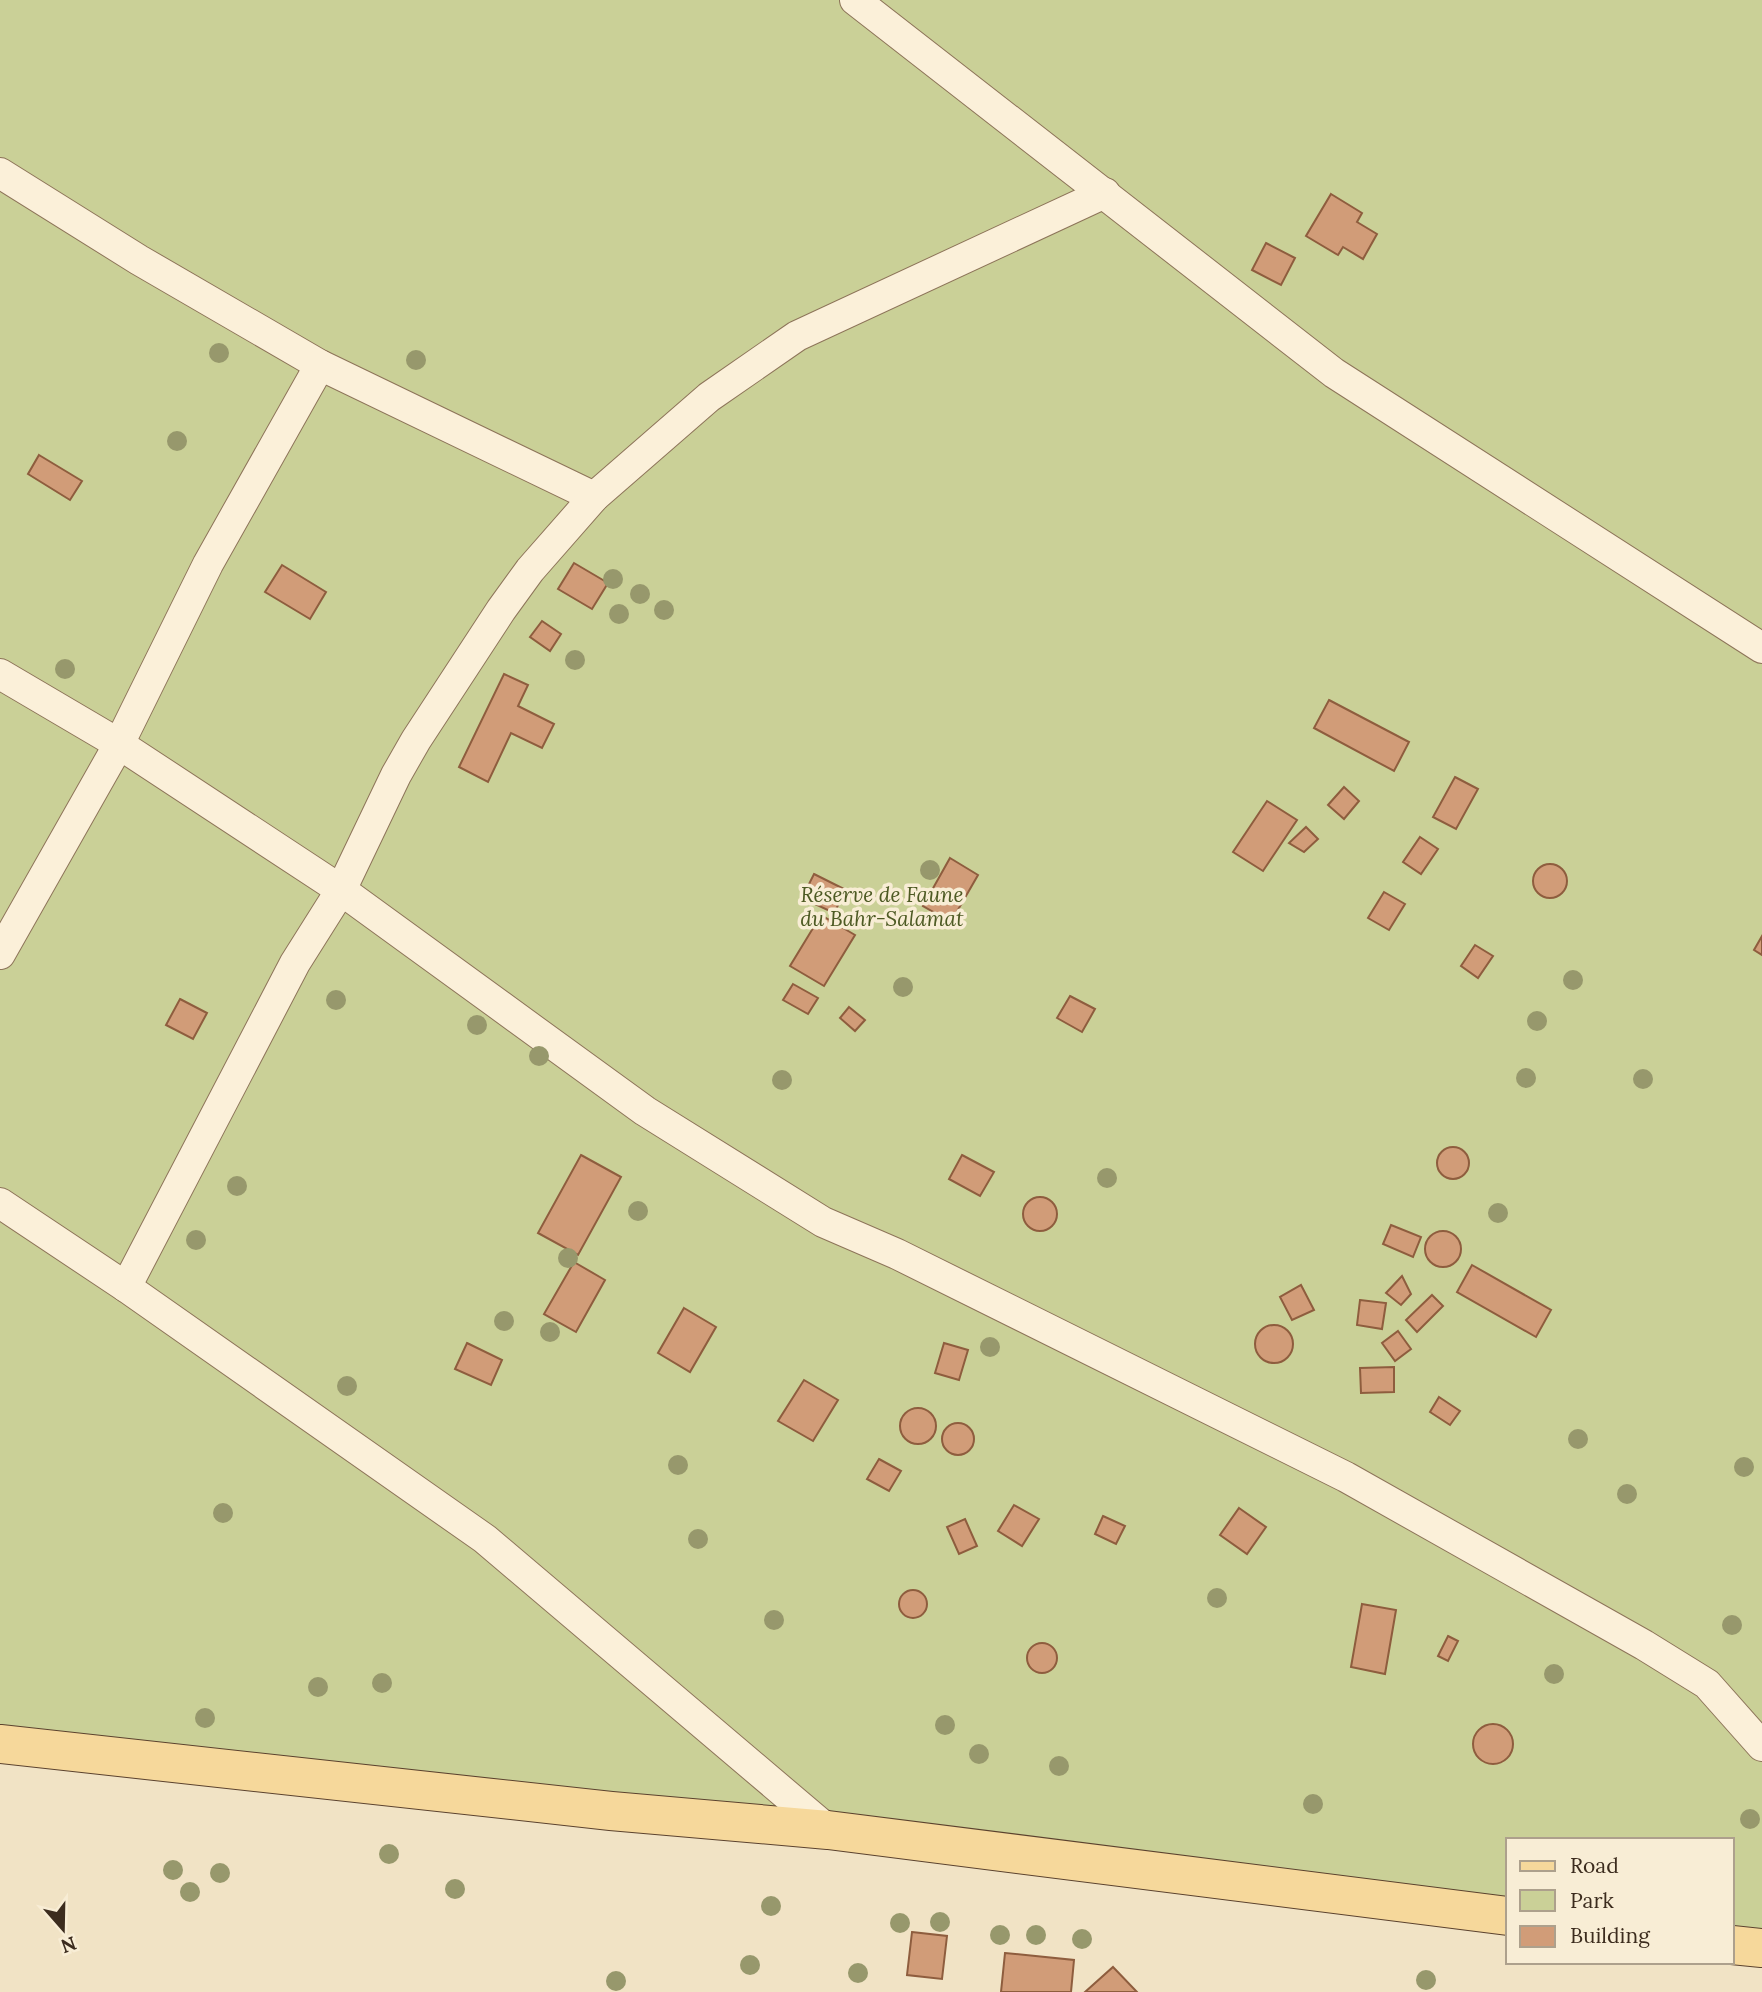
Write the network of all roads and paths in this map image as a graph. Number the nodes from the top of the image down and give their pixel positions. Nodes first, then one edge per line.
1 (855, 0) edge
2 (0, 173) edge
3 (1105, 193) junction
4 (320, 365) junction
5 (594, 497) junction
6 (1762, 648) edge
7 (0, 674) edge
8 (119, 744) junction
9 (341, 890) junction
10 (0, 954) edge
11 (0, 1203) edge
12 (126, 1287) junction
13 (0, 1744) edge
14 (1762, 1746) edge
15 (828, 1830) junction
16 (1506, 1916) edge
17 (1734, 1945) edge
18 (1762, 1948) edge

1 - 3 street
2 - 4 street
3 - 5 street
3 - 6 street
4 - 5 street
4 - 8 street
5 - 9 street
7 - 8 street
8 - 9 street
8 - 10 street
9 - 12 street
9 - 14 street
11 - 12 street
12 - 15 street
13 - 15 main road
15 - 16 main road
17 - 18 main road

